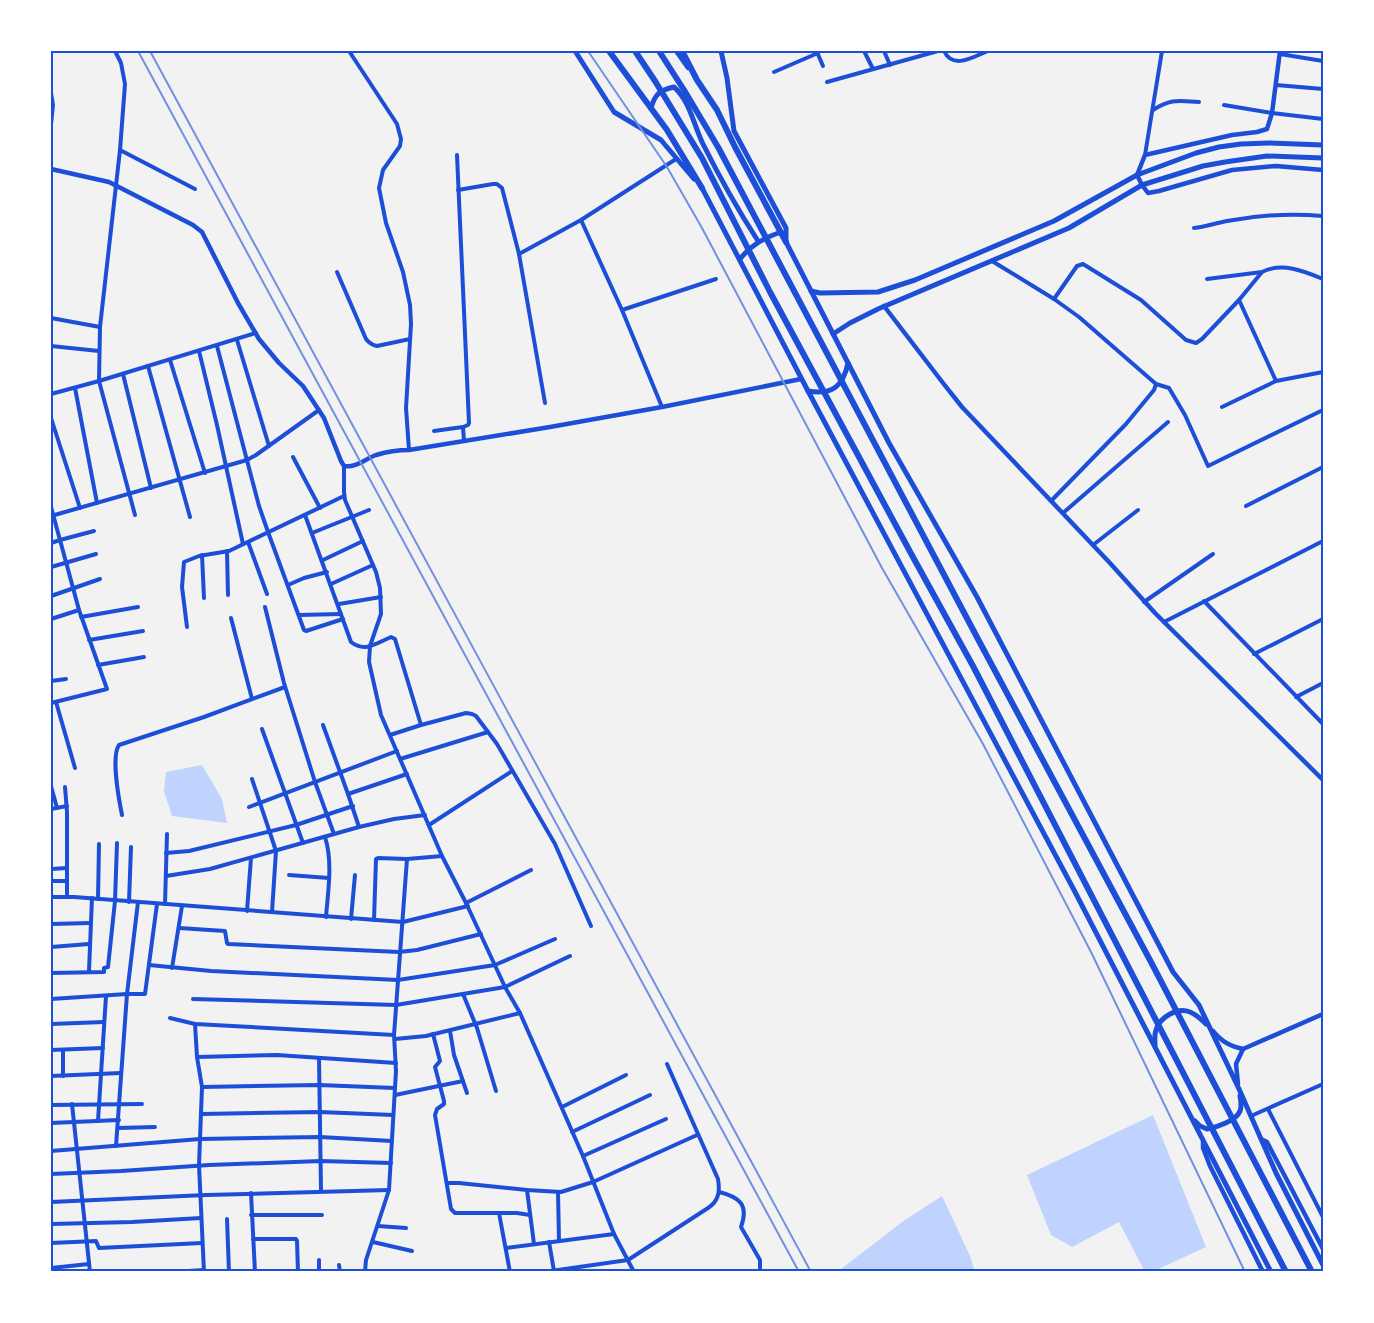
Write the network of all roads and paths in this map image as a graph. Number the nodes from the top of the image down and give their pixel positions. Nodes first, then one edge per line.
1 (115, 51) edge
2 (349, 51) edge
3 (575, 51) edge
4 (609, 51) edge
5 (635, 51) edge
6 (658, 51) edge
7 (676, 51) edge
8 (682, 51) edge
9 (721, 51) edge
10 (864, 51) edge
11 (884, 51) edge
12 (907, 51) edge
13 (938, 51) edge
14 (944, 51) edge
15 (988, 51) edge
16 (1162, 51) edge
17 (817, 52) edge
18 (1280, 52) edge
19 (975, 53) edge
20 (910, 59) junction
21 (1323, 61) edge
22 (890, 65) junction
23 (823, 66) dead end
24 (873, 69) junction
25 (774, 72) dead end
26 (697, 80) junction
27 (827, 82) dead end
28 (1276, 85) junction
29 (1323, 89) edge
30 (51, 93) edge
31 (1199, 102) dead end
32 (1224, 105) dead end
33 (651, 108) junction
34 (1153, 110) junction
35 (1272, 113) junction
36 (1323, 119) edge
37 (51, 124) edge
38 (1323, 145) edge
39 (120, 150) junction
40 (457, 155) dead end
41 (1145, 155) junction
42 (1323, 158) edge
43 (676, 159) junction
44 (51, 169) edge
45 (1323, 170) edge
46 (1137, 175) junction
47 (1142, 185) junction
48 (116, 186) junction
49 (702, 188) junction
50 (195, 189) dead end
51 (459, 190) junction
52 (1323, 216) edge
53 (581, 220) junction
54 (1194, 228) dead end
55 (781, 232) junction
56 (758, 241) junction
57 (786, 242) junction
58 (519, 254) junction
59 (740, 259) junction
60 (991, 261) junction
61 (337, 272) dead end
62 (1262, 272) junction
63 (1322, 278) edge
64 (716, 279) dead end
65 (1207, 279) dead end
66 (811, 291) junction
67 (1054, 299) junction
68 (1239, 300) junction
69 (884, 306) junction
70 (621, 310) junction
71 (51, 318) edge
72 (100, 327) junction
73 (256, 333) junction
74 (833, 334) junction
75 (410, 339) junction
76 (237, 340) junction
77 (51, 346) edge
78 (217, 346) junction
79 (99, 351) junction
80 (199, 351) junction
81 (170, 360) junction
82 (848, 363) junction
83 (148, 366) junction
84 (1323, 372) edge
85 (123, 374) junction
86 (801, 379) junction
87 (99, 381) junction
88 (1276, 381) junction
89 (1156, 384) junction
90 (75, 388) junction
91 (808, 391) junction
92 (51, 394) edge
93 (545, 403) dead end
94 (662, 407) junction
95 (1222, 407) dead end
96 (319, 410) junction
97 (1323, 410) edge
98 (51, 418) edge
99 (1168, 422) dead end
100 (463, 427) junction
101 (434, 432) dead end
102 (464, 441) junction
103 (268, 446) junction
104 (409, 450) junction
105 (292, 457) dead end
106 (247, 460) junction
107 (344, 466) junction
108 (1323, 467) edge
109 (225, 468) junction
110 (205, 473) junction
111 (179, 480) junction
112 (151, 488) junction
113 (129, 494) junction
114 (344, 496) junction
115 (1051, 501) junction
116 (97, 503) junction
117 (1246, 506) dead end
118 (51, 507) edge
119 (80, 508) junction
120 (320, 508) junction
121 (369, 510) dead end
122 (1138, 510) dead end
123 (1063, 513) junction
124 (135, 515) dead end
125 (305, 515) junction
126 (52, 516) edge
127 (190, 517) dead end
128 (353, 517) junction
129 (94, 531) dead end
130 (268, 532) junction
131 (312, 533) junction
132 (60, 540) junction
133 (1323, 540) edge
134 (363, 541) junction
135 (248, 542) junction
136 (51, 543) edge
137 (243, 544) junction
138 (1093, 545) junction
139 (227, 551) junction
140 (96, 554) dead end
141 (1213, 554) dead end
142 (202, 555) junction
143 (322, 560) junction
144 (67, 563) junction
145 (373, 565) junction
146 (51, 567) edge
147 (327, 572) junction
148 (100, 579) dead end
149 (331, 584) junction
150 (288, 585) junction
151 (73, 589) junction
152 (267, 594) dead end
153 (228, 595) dead end
154 (51, 596) edge
155 (381, 597) junction
156 (204, 598) dead end
157 (1204, 601) junction
158 (1144, 602) junction
159 (339, 603) junction
160 (138, 607) dead end
161 (265, 607) dead end
162 (78, 610) junction
163 (299, 615) junction
164 (342, 616) junction
165 (81, 617) junction
166 (231, 618) dead end
167 (51, 619) edge
168 (1323, 619) edge
169 (1164, 622) junction
170 (187, 627) dead end
171 (143, 631) dead end
172 (89, 640) junction
173 (370, 646) junction
174 (1254, 654) junction
175 (144, 657) dead end
176 (98, 665) junction
177 (66, 679) dead end
178 (51, 681) edge
179 (1323, 683) edge
180 (285, 687) junction
181 (1296, 697) junction
182 (252, 699) junction
183 (53, 702) edge
184 (1323, 724) edge
185 (322, 725) dead end
186 (421, 725) junction
187 (262, 729) dead end
188 (488, 732) junction
189 (390, 735) junction
190 (397, 751) junction
191 (400, 759) junction
192 (75, 768) dead end
193 (512, 771) junction
194 (340, 772) junction
195 (407, 774) junction
196 (252, 779) dead end
197 (1323, 780) edge
198 (315, 782) junction
199 (51, 786) edge
200 (65, 787) dead end
201 (285, 794) junction
202 (348, 794) junction
203 (260, 803) junction
204 (67, 806) junction
205 (353, 806) junction
206 (249, 807) dead end
207 (57, 808) junction
208 (51, 809) edge
209 (327, 814) junction
210 (122, 815) dead end
211 (424, 815) junction
212 (296, 825) junction
213 (429, 825) junction
214 (360, 827) junction
215 (269, 831) junction
216 (166, 834) dead end
217 (334, 834) junction
218 (325, 837) junction
219 (117, 843) dead end
220 (303, 843) junction
221 (99, 844) dead end
222 (131, 847) dead end
223 (276, 851) junction
224 (166, 853) junction
225 (442, 856) junction
226 (251, 858) junction
227 (407, 859) junction
228 (67, 868) junction
229 (51, 869) edge
230 (531, 870) dead end
231 (289, 875) dead end
232 (355, 875) dead end
233 (166, 876) junction
234 (329, 878) junction
235 (51, 881) edge
236 (67, 881) junction
237 (67, 896) junction
238 (51, 897) edge
239 (92, 898) junction
240 (98, 899) junction
241 (115, 901) junction
242 (129, 902) junction
243 (138, 902) junction
244 (157, 904) junction
245 (165, 904) junction
246 (467, 905) junction
247 (182, 906) junction
248 (247, 911) junction
249 (272, 912) junction
250 (326, 917) junction
251 (351, 919) junction
252 (374, 920) junction
253 (403, 922) junction
254 (90, 923) junction
255 (51, 924) edge
256 (591, 926) dead end
257 (179, 928) junction
258 (481, 934) junction
259 (555, 939) dead end
260 (89, 944) junction
261 (51, 947) edge
262 (399, 952) junction
263 (570, 956) dead end
264 (495, 964) junction
265 (149, 965) junction
266 (172, 968) junction
267 (89, 971) junction
268 (51, 973) edge
269 (398, 980) junction
270 (505, 987) junction
271 (127, 994) junction
272 (463, 994) junction
273 (106, 996) junction
274 (51, 999) edge
275 (193, 999) dead end
276 (396, 1005) junction
277 (520, 1013) junction
278 (1323, 1014) edge
279 (170, 1018) dead end
280 (104, 1022) junction
281 (51, 1024) edge
282 (195, 1024) junction
283 (476, 1024) junction
284 (1210, 1028) junction
285 (450, 1030) junction
286 (433, 1034) junction
287 (395, 1037) junction
288 (1154, 1047) junction
289 (103, 1048) junction
290 (1243, 1049) junction
291 (51, 1050) edge
292 (63, 1050) junction
293 (197, 1057) junction
294 (319, 1058) junction
295 (396, 1063) junction
296 (667, 1064) dead end
297 (101, 1073) junction
298 (121, 1073) junction
299 (626, 1075) dead end
300 (51, 1076) edge
301 (63, 1076) junction
302 (463, 1081) junction
303 (1323, 1084) edge
304 (319, 1085) junction
305 (440, 1085) junction
306 (202, 1087) junction
307 (395, 1088) junction
308 (1239, 1089) junction
309 (496, 1091) dead end
310 (467, 1093) dead end
311 (395, 1095) junction
312 (650, 1095) dead end
313 (72, 1104) junction
314 (99, 1104) junction
315 (120, 1104) junction
316 (142, 1104) dead end
317 (51, 1105) edge
318 (562, 1107) junction
319 (1268, 1109) junction
320 (320, 1112) junction
321 (202, 1114) junction
322 (393, 1115) junction
323 (1190, 1115) junction
324 (1251, 1116) junction
325 (666, 1119) dead end
326 (118, 1120) junction
327 (98, 1121) junction
328 (73, 1122) junction
329 (51, 1123) edge
330 (155, 1127) dead end
331 (118, 1128) junction
332 (572, 1132) junction
333 (697, 1135) junction
334 (320, 1137) junction
335 (200, 1139) junction
336 (1261, 1139) junction
337 (392, 1141) junction
338 (1203, 1141) junction
339 (116, 1146) junction
340 (77, 1150) junction
341 (51, 1151) edge
342 (583, 1156) junction
343 (321, 1161) junction
344 (391, 1163) junction
345 (199, 1165) junction
346 (79, 1172) junction
347 (51, 1174) edge
348 (593, 1182) junction
349 (447, 1183) junction
350 (389, 1190) junction
351 (527, 1190) junction
352 (321, 1191) junction
353 (719, 1191) junction
354 (558, 1192) junction
355 (250, 1193) junction
356 (200, 1195) junction
357 (82, 1200) junction
358 (51, 1202) edge
359 (499, 1213) junction
360 (251, 1215) junction
361 (322, 1215) dead end
362 (530, 1215) junction
363 (1323, 1217) edge
364 (201, 1218) junction
365 (227, 1219) dead end
366 (85, 1223) junction
367 (51, 1224) edge
368 (378, 1226) junction
369 (406, 1228) dead end
370 (614, 1234) junction
371 (253, 1239) junction
372 (87, 1241) junction
373 (559, 1241) junction
374 (373, 1242) junction
375 (549, 1242) junction
376 (51, 1243) edge
377 (202, 1243) junction
378 (534, 1244) junction
379 (506, 1248) junction
380 (1323, 1249) edge
381 (412, 1251) dead end
382 (319, 1260) dead end
383 (628, 1260) junction
384 (89, 1264) junction
385 (339, 1265) dead end
386 (1323, 1265) edge
387 (51, 1268) edge
388 (204, 1271) edge
389 (554, 1271) edge
390 (90, 1272) edge
391 (172, 1272) edge
392 (230, 1272) edge
393 (255, 1272) edge
394 (298, 1272) edge
395 (320, 1272) edge
396 (340, 1272) edge
397 (365, 1272) edge
398 (510, 1272) edge
399 (544, 1272) edge
400 (634, 1272) edge
401 (760, 1272) edge
402 (1263, 1272) edge
403 (1271, 1272) edge
404 (1286, 1272) edge
405 (1312, 1272) edge

1 - 39 street
2 - 75 street
3 - 43 main road
4 - 33 highway
5 - 404 highway
6 - 405 highway
7 - 26 street
8 - 26 highway
9 - 57 main road
10 - 24 street
11 - 22 street
12 - 20 street
13 - 20 street
14 - 19 street
15 - 19 street
16 - 34 street
17 - 23 street
17 - 25 street
18 - 21 street
18 - 28 street
20 - 22 street
22 - 24 street
24 - 27 street
26 - 55 highway
28 - 29 street
28 - 35 street
30 - 37 street
31 - 34 street
32 - 35 street
33 - 49 highway
33 - 56 main road
34 - 41 street
35 - 36 street
35 - 41 street
38 - 46 main road
39 - 48 street
39 - 50 street
40 - 51 street
41 - 46 street
42 - 47 main road
43 - 49 main road
43 - 53 street
44 - 48 street
45 - 47 street
46 - 47 street
46 - 66 main road
47 - 60 main road
48 - 72 street
48 - 73 street
49 - 59 main road
51 - 58 street
51 - 100 street
52 - 54 street
53 - 58 street
53 - 70 street
55 - 56 main road
55 - 57 highway
56 - 59 main road
57 - 66 main road
58 - 93 street
59 - 86 main road
60 - 67 street
60 - 69 main road
61 - 75 street
62 - 63 street
62 - 65 street
62 - 68 street
64 - 70 street
66 - 74 main road
67 - 68 street
67 - 89 street
68 - 88 street
69 - 74 main road
69 - 115 street
70 - 94 street
71 - 72 street
72 - 79 street
73 - 76 street
73 - 96 street
74 - 82 main road
75 - 104 street
76 - 78 street
76 - 103 street
77 - 79 street
78 - 80 street
78 - 106 street
79 - 87 street
80 - 81 street
80 - 109 street
81 - 83 street
81 - 110 street
82 - 91 main road
82 - 284 main road
83 - 85 street
83 - 111 street
84 - 88 street
85 - 87 street
85 - 112 street
86 - 91 main road
86 - 94 street
87 - 90 street
87 - 113 street
88 - 95 street
89 - 97 street
89 - 115 street
90 - 92 street
90 - 116 street
91 - 288 main road
94 - 102 street
96 - 103 street
96 - 107 street
98 - 119 street
99 - 123 street
100 - 101 street
100 - 102 street
102 - 104 street
103 - 106 street
104 - 107 street
105 - 120 street
106 - 109 street
106 - 130 street
107 - 114 street
108 - 117 street
109 - 110 street
109 - 137 street
110 - 111 street
111 - 112 street
111 - 127 street
112 - 113 street
113 - 116 street
113 - 124 street
114 - 120 street
114 - 128 street
115 - 123 street
116 - 119 street
118 - 126 street
119 - 126 street
120 - 125 street
121 - 128 street
122 - 138 street
123 - 138 street
125 - 130 street
125 - 131 street
126 - 132 street
128 - 131 street
128 - 134 street
129 - 132 street
130 - 135 street
130 - 150 street
131 - 143 street
132 - 136 street
132 - 144 street
133 - 157 street
134 - 143 street
134 - 145 street
135 - 137 street
135 - 152 street
137 - 139 street
138 - 158 street
139 - 142 street
139 - 153 street
140 - 144 street
141 - 158 street
142 - 156 street
142 - 170 street
143 - 147 street
144 - 146 street
144 - 151 street
145 - 149 street
145 - 155 street
147 - 149 street
147 - 150 street
148 - 151 street
149 - 159 street
150 - 163 street
151 - 154 street
151 - 162 street
155 - 159 street
155 - 173 street
157 - 169 street
157 - 174 street
158 - 169 street
159 - 164 street
160 - 165 street
161 - 180 street
162 - 165 street
162 - 167 street
163 - 164 street
163 - 164 street
164 - 173 street
165 - 172 street
166 - 182 street
168 - 174 street
169 - 197 street
171 - 172 street
172 - 176 street
173 - 186 street
173 - 189 street
174 - 181 street
175 - 176 street
176 - 183 street
177 - 178 street
179 - 181 street
180 - 182 street
180 - 198 street
181 - 184 street
182 - 210 street
183 - 192 street
185 - 194 street
186 - 188 street
186 - 189 street
187 - 201 street
188 - 191 street
188 - 193 street
189 - 190 street
190 - 191 street
190 - 194 street
191 - 195 street
193 - 213 street
193 - 256 street
194 - 198 street
194 - 202 street
195 - 202 street
195 - 211 street
196 - 203 street
198 - 201 street
198 - 209 street
199 - 207 street
200 - 204 street
201 - 203 street
201 - 212 street
202 - 205 street
203 - 206 street
203 - 215 street
204 - 207 street
204 - 228 street
205 - 209 street
205 - 214 street
207 - 208 street
209 - 212 street
209 - 217 street
211 - 213 street
211 - 214 street
212 - 215 street
212 - 220 street
213 - 225 street
214 - 217 street
215 - 223 street
215 - 224 street
216 - 224 street
217 - 218 street
218 - 220 street
218 - 234 street
219 - 241 street
220 - 223 street
221 - 240 street
222 - 242 street
223 - 226 street
223 - 249 street
224 - 233 street
225 - 227 street
225 - 246 street
226 - 233 street
226 - 248 street
227 - 252 street
227 - 253 street
228 - 229 street
228 - 236 street
230 - 246 street
231 - 234 street
232 - 251 street
233 - 245 street
234 - 250 street
235 - 236 street
236 - 237 street
237 - 238 street
237 - 239 street
239 - 240 street
239 - 254 street
240 - 241 street
241 - 242 street
241 - 267 street
242 - 243 street
243 - 244 street
243 - 271 street
244 - 245 street
244 - 265 street
245 - 247 street
246 - 253 street
246 - 258 street
247 - 248 street
247 - 257 street
248 - 249 street
249 - 250 street
250 - 251 street
251 - 252 street
252 - 253 street
253 - 262 street
254 - 255 street
254 - 260 street
257 - 262 street
257 - 266 street
258 - 262 street
258 - 264 street
259 - 264 street
260 - 261 street
260 - 267 street
262 - 269 street
263 - 270 street
264 - 269 street
264 - 270 street
265 - 266 street
265 - 271 street
266 - 269 street
267 - 268 street
269 - 276 street
270 - 272 street
270 - 277 street
271 - 273 street
271 - 298 street
272 - 276 street
272 - 283 street
273 - 274 street
273 - 280 street
275 - 276 street
276 - 287 street
277 - 283 street
277 - 318 street
278 - 290 street
279 - 282 street
280 - 281 street
280 - 289 street
282 - 287 street
282 - 293 street
283 - 285 street
283 - 309 street
284 - 288 main road
284 - 290 street
284 - 308 main road
285 - 286 street
285 - 302 street
286 - 287 street
286 - 305 street
287 - 295 street
288 - 323 main road
289 - 292 street
289 - 297 street
290 - 308 street
291 - 292 street
292 - 301 street
293 - 294 street
293 - 306 street
294 - 295 street
294 - 304 street
295 - 307 street
296 - 333 street
297 - 298 street
297 - 301 street
297 - 314 street
298 - 315 street
299 - 318 street
300 - 301 street
302 - 305 street
302 - 310 street
303 - 319 street
304 - 306 street
304 - 307 street
304 - 320 street
305 - 311 street
305 - 349 street
306 - 321 street
307 - 311 street
308 - 323 main road
308 - 324 main road
311 - 322 street
312 - 332 street
313 - 314 street
313 - 317 street
313 - 328 street
314 - 315 street
314 - 327 street
315 - 316 street
315 - 326 street
318 - 332 street
319 - 324 street
319 - 363 street
320 - 321 street
320 - 322 street
320 - 334 street
321 - 335 street
322 - 337 street
323 - 338 main road
324 - 336 main road
325 - 342 street
326 - 327 street
326 - 331 street
327 - 328 street
328 - 329 street
328 - 340 street
330 - 331 street
331 - 339 street
332 - 342 street
333 - 348 street
333 - 353 street
334 - 335 street
334 - 337 street
334 - 343 street
335 - 339 street
335 - 345 street
336 - 380 street
336 - 386 main road
337 - 344 street
338 - 402 street
338 - 403 main road
339 - 340 street
340 - 341 street
340 - 346 street
342 - 348 street
343 - 344 street
343 - 345 street
343 - 352 street
344 - 350 street
345 - 346 street
345 - 356 street
346 - 347 street
346 - 357 street
348 - 354 street
348 - 370 street
349 - 351 street
349 - 359 street
350 - 352 street
350 - 368 street
351 - 354 street
351 - 362 street
352 - 355 street
353 - 383 street
353 - 401 street
354 - 373 street
355 - 356 street
355 - 360 street
356 - 357 street
356 - 364 street
357 - 358 street
357 - 366 street
359 - 362 street
359 - 379 street
360 - 361 street
360 - 371 street
362 - 378 street
364 - 366 street
364 - 377 street
365 - 392 street
366 - 367 street
366 - 372 street
368 - 369 street
368 - 374 street
370 - 373 street
370 - 383 street
371 - 393 street
371 - 394 street
372 - 376 street
372 - 377 street
372 - 384 street
373 - 375 street
374 - 381 street
374 - 397 street
375 - 378 street
375 - 389 street
377 - 388 street
378 - 379 street
379 - 398 street
382 - 395 street
383 - 389 street
383 - 400 street
384 - 387 street
384 - 390 street
385 - 396 street
388 - 391 street
389 - 399 street

